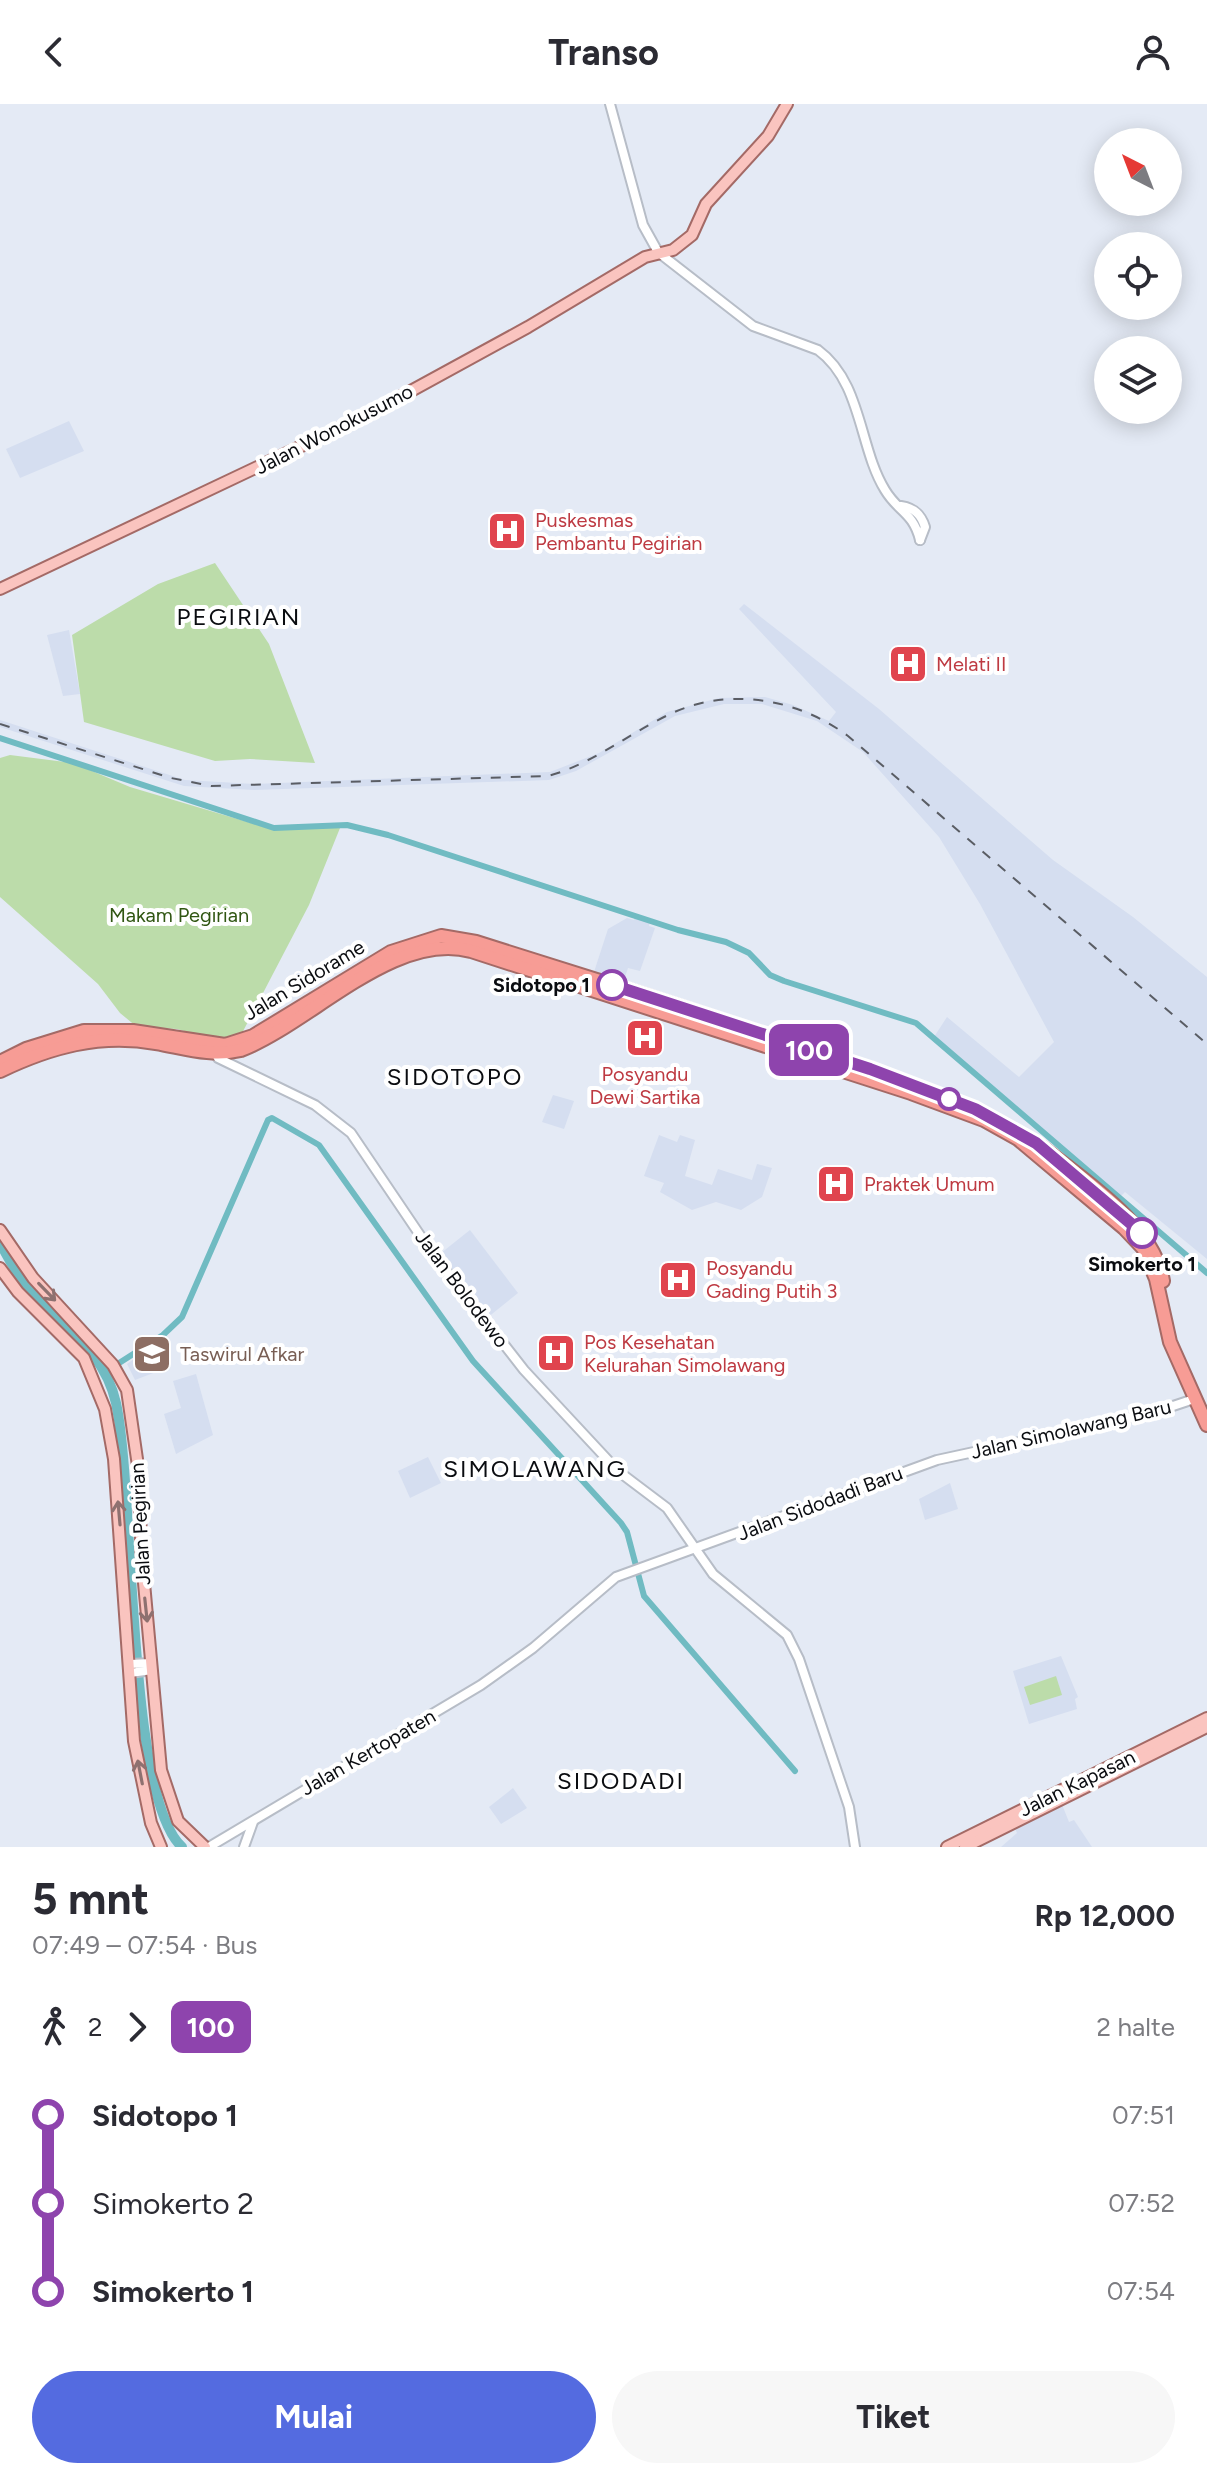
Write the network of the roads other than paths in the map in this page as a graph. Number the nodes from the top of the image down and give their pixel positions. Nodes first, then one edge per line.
1 (610, 104) edge
2 (787, 104) edge
3 (658, 252) junction
4 (900, 506) dead end
5 (0, 589) edge
6 (213, 1050) junction
7 (0, 1062) edge
8 (0, 1071) edge
9 (1003, 1126) junction
10 (1, 1233) edge
11 (0, 1268) edge
12 (1194, 1399) junction
13 (1207, 1408) edge
14 (1207, 1425) edge
15 (946, 1457) joint
16 (695, 1547) junction
17 (636, 1568) joint
18 (150, 1667) junction
19 (132, 1668) junction
20 (1207, 1718) edge
21 (1207, 1727) edge
22 (256, 1818) junction
23 (203, 1846) edge
24 (161, 1847) edge
25 (244, 1847) edge
26 (855, 1847) edge
27 (947, 1847) edge
28 (965, 1847) edge

1 - 3 street
2 - 3 main road, Jalan Wonokusumo
3 - 4 street
3 - 5 main road, Jalan Wonokusumo
6 - 7 highway, Jalan Sidorame
6 - 8 highway, Jalan Sidorame
6 - 9 highway, Jalan Sidorame
6 - 16 street, Jalan Bolodewo
9 - 12 highway
9 - 13 highway
10 -> 18 main road, Jalan Pegirian
19 -> 11 main road
12 - 14 highway
12 - 15 street, Jalan Simolawang Baru
15 - 16 street, Jalan Sidodadi Baru
16 - 17 street, Jalan Sidodadi Baru
16 - 26 street, Jalan Bolodewo
17 - 22 street, Jalan Kertopaten
18 - 19 street
18 - 23 main road, Jalan Pegirian
24 -> 19 main road
20 - 27 main road, Jalan Kapasan
21 - 28 main road, Jalan Kapasan
22 - 23 street, Jalan Kertopaten
22 - 25 street

